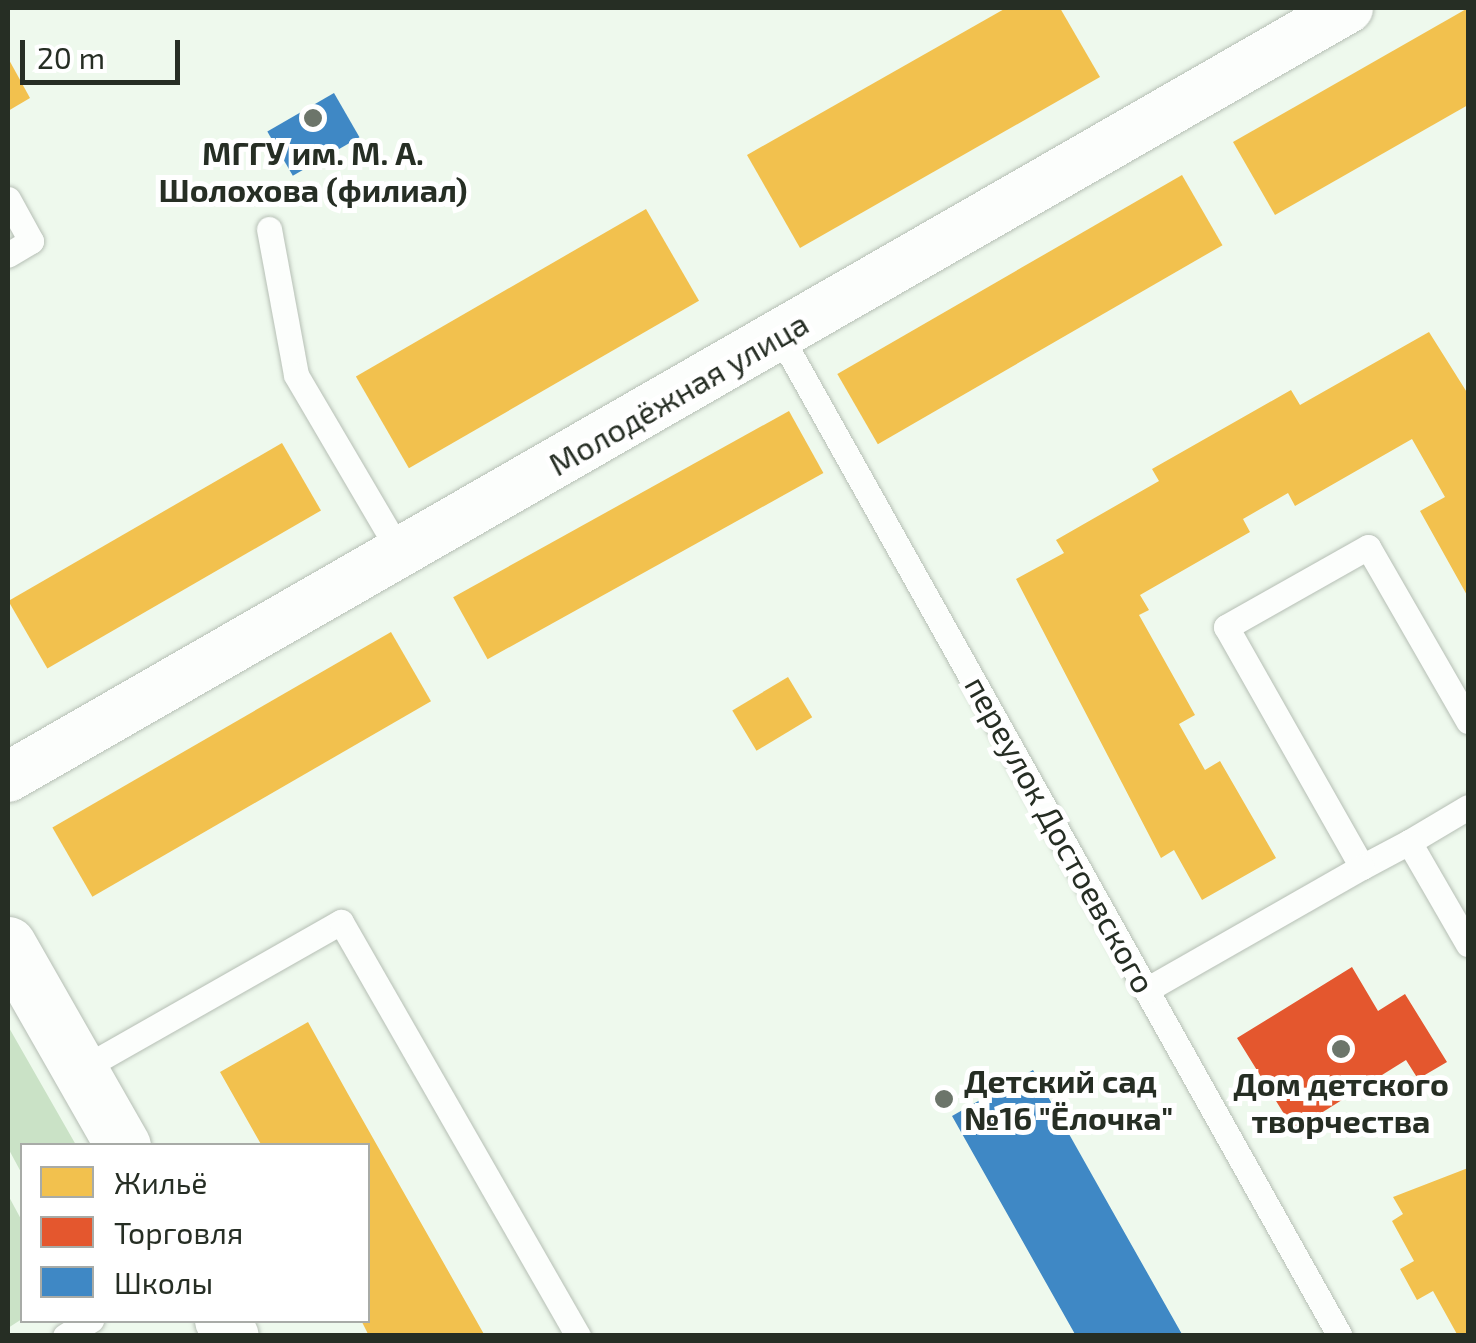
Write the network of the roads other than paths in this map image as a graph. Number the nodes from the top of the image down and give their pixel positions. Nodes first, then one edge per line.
1 (1348, 8) edge
2 (8, 199) edge
3 (268, 228) dead end
4 (8, 255) edge
5 (779, 334) junction
6 (400, 552) junction
7 (1468, 721) edge
8 (8, 778) edge
9 (1468, 808) edge
10 (1409, 842) junction
11 (1362, 867) junction
12 (8, 944) edge
13 (1468, 944) edge
14 (1148, 989) junction
15 (80, 1070) junction
16 (120, 1143) edge
17 (578, 1336) edge
18 (1340, 1336) edge

1 - 5 street, Молодёжная улица
2 - 4 lane
3 - 6 lane
5 - 6 street, Молодёжная улица
5 - 14 lane, переулок Достоевского
6 - 8 street, Молодёжная улица
7 - 11 lane
9 - 10 lane
10 - 11 lane
10 - 13 lane
11 - 14 lane
12 - 15 main road
14 - 18 lane, переулок Достоевского
15 - 16 main road
15 - 17 lane

